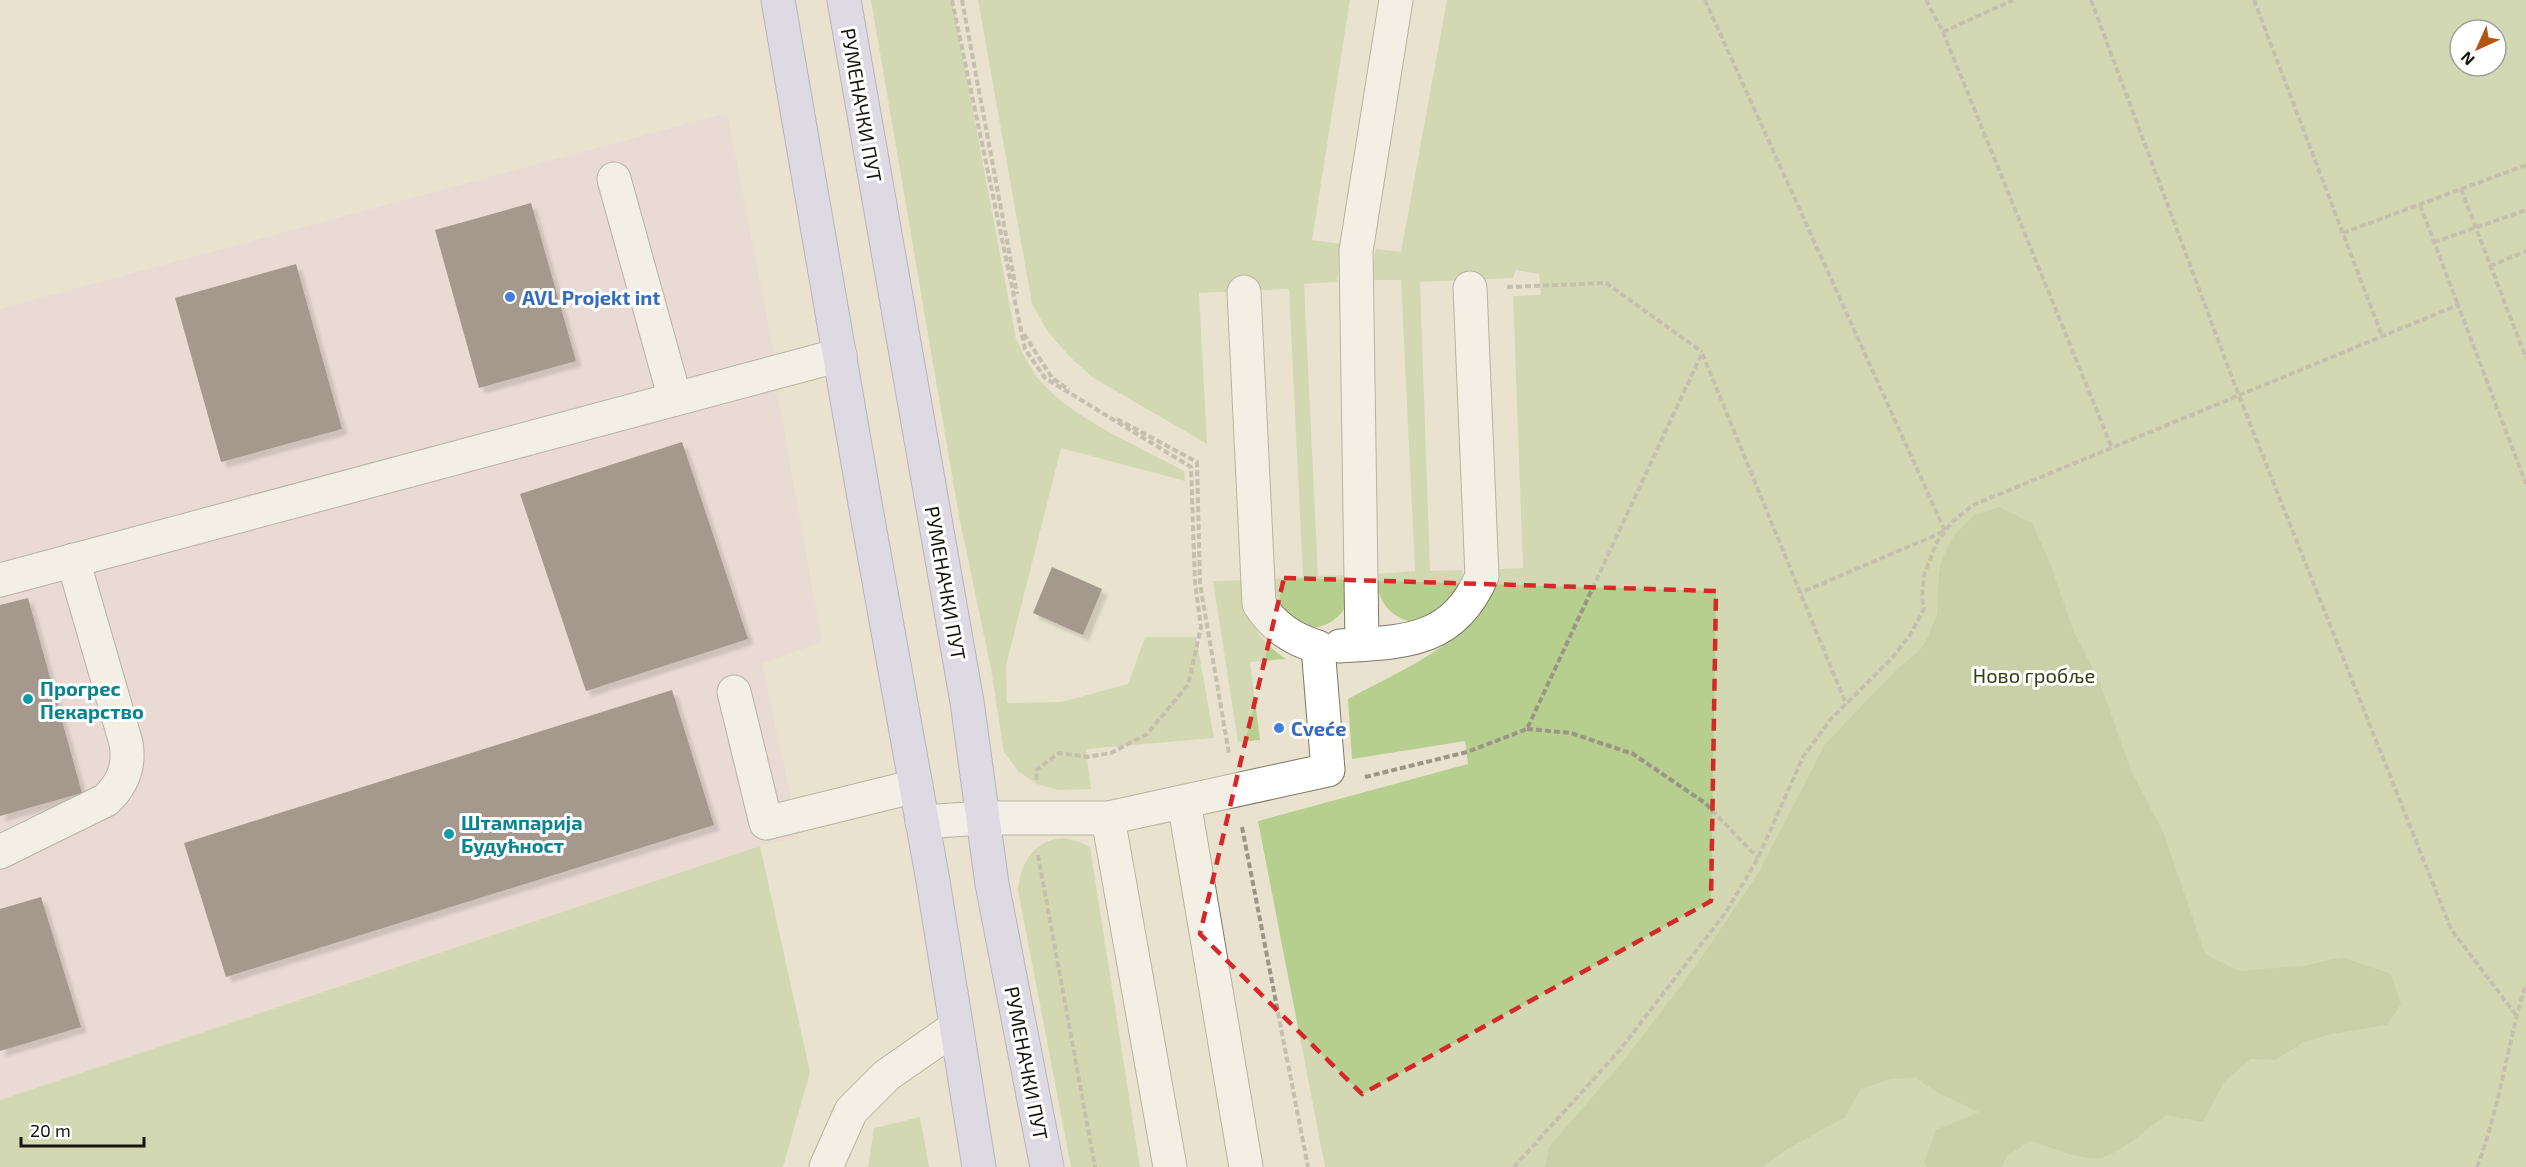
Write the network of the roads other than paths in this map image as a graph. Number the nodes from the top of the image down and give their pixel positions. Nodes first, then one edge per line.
1 (778, 0) edge
2 (844, 0) edge
3 (1396, 0) edge
4 (614, 179) dead end
5 (1470, 288) road end
6 (1244, 292) dead end
7 (840, 355) junction
8 (675, 399) junction
9 (74, 560) junction
10 (0, 580) edge
11 (1362, 644) junction
12 (1318, 647) junction
13 (734, 692) dead end
14 (916, 786) junction
15 (1184, 802) junction
16 (983, 818) junction
17 (1108, 818) junction
18 (922, 822) junction
19 (0, 852) edge
20 (956, 1028) junction
21 (826, 1167) edge
22 (979, 1167) edge
23 (1047, 1167) edge
24 (1170, 1167) edge
25 (1246, 1167) edge

1 - 7 main road
2 - 16 main road, РУМЕНАЧКИ ПУТ
3 - 11 lane
4 - 8 lane
5 - 11 lane
6 - 12 lane
7 - 8 lane
7 - 14 main road
8 - 9 lane
9 - 10 lane
9 - 19 lane
11 - 12 lane
12 - 15 lane
13 - 14 lane
14 - 18 main road
15 - 17 lane
15 - 25 lane
16 - 17 lane
16 - 18 lane
16 - 23 main road, РУМЕНАЧКИ ПУТ
17 - 24 lane
18 - 20 main road
20 - 21 lane
20 - 22 main road

